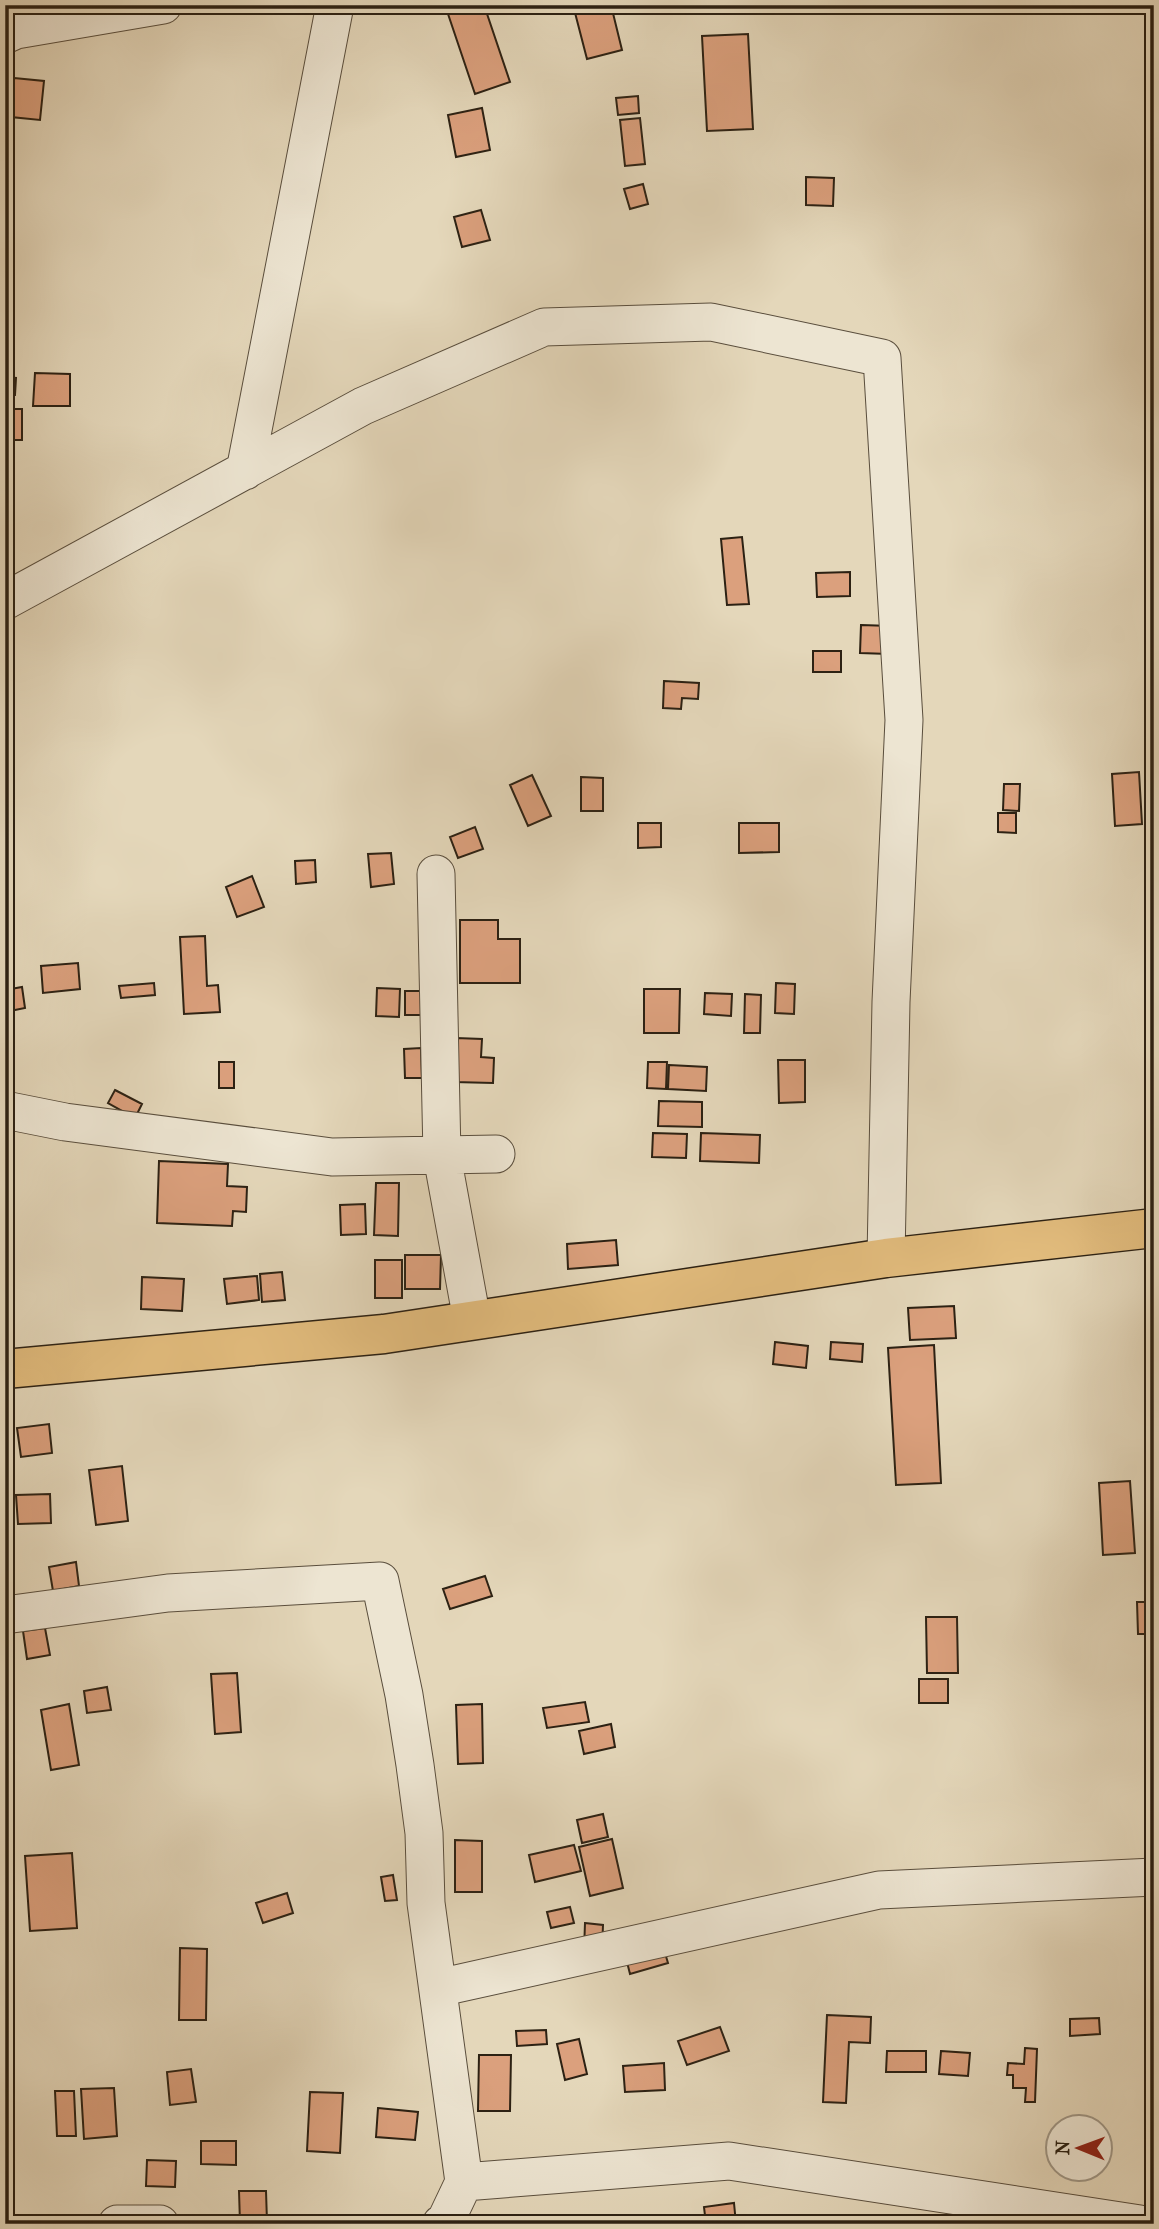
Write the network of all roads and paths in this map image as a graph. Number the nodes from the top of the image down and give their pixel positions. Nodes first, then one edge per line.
1 (163, 5) edge
2 (335, 5) edge
3 (5, 35) edge
4 (245, 471) junction
5 (5, 601) edge
6 (436, 874) dead end
7 (5, 1110) edge
8 (496, 1154) dead end
9 (442, 1156) junction
10 (1154, 1228) edge
11 (886, 1258) junction
12 (471, 1320) junction
13 (5, 1369) edge
14 (5, 1615) edge
15 (1154, 1877) edge
16 (438, 1989) junction
17 (464, 2182) junction
18 (122, 2223) edge
19 (160, 2224) edge
20 (441, 2224) edge
21 (1140, 2224) edge

1 - 3 street
2 - 4 street
4 - 5 street
4 - 11 street
6 - 9 street
7 - 9 street
8 - 9 street
9 - 12 street
10 - 11 main road
11 - 12 main road
12 - 13 main road
14 - 16 street
15 - 16 street
16 - 17 street
17 - 20 street
17 - 21 street
18 - 19 street

